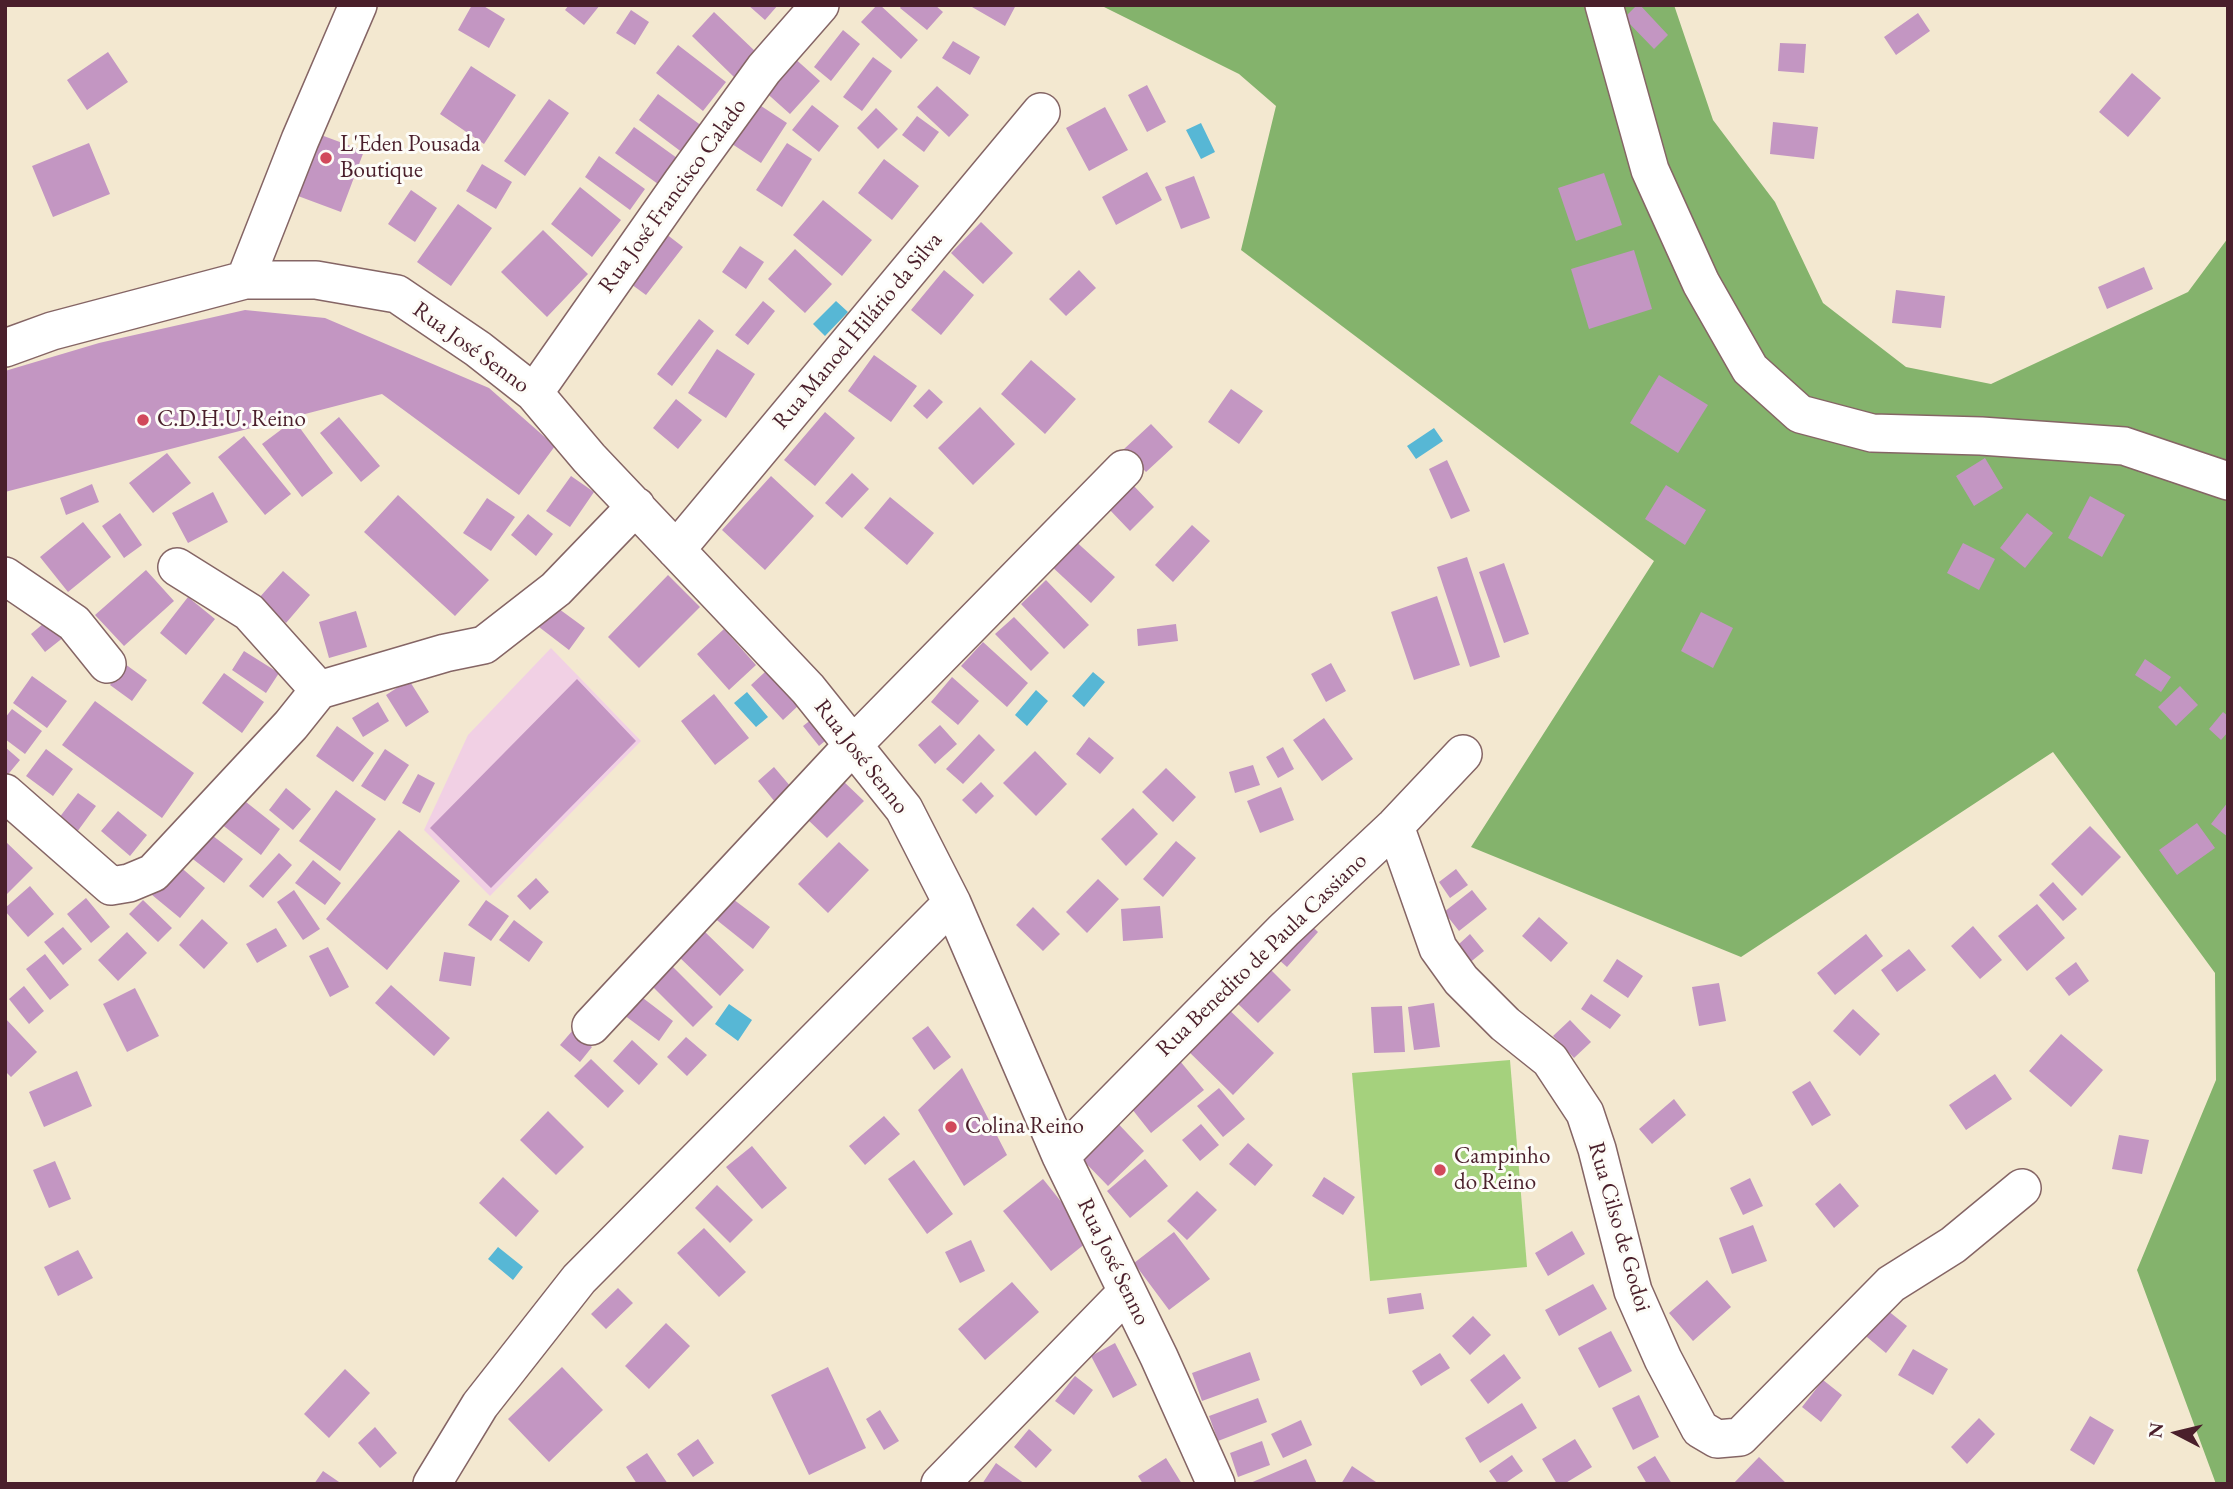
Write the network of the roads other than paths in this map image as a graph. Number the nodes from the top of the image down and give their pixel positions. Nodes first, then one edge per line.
1 (358, 5) edge
2 (820, 5) edge
3 (1604, 5) edge
4 (1041, 112) dead end
5 (245, 280) junction
6 (5, 348) edge
7 (534, 393) junction
8 (1124, 469) dead end
9 (2228, 481) edge
10 (636, 506) junction
11 (676, 550) junction
12 (177, 567) dead end
13 (5, 576) edge
14 (107, 664) dead end
15 (319, 690) junction
16 (853, 745) junction
17 (1463, 754) dead end
18 (5, 793) edge
19 (1395, 826) junction
20 (951, 903) junction
21 (591, 1026) dead end
22 (1061, 1156) junction
23 (2022, 1188) dead end
24 (1127, 1292) junction
25 (432, 1484) edge
26 (940, 1484) edge
27 (1216, 1484) edge

1 - 5 street
2 - 7 street, Rua José Francisco Calado
3 - 9 street
4 - 11 street, Rua Manoel Hilário da Silva
5 - 6 street, Rua José Senno
5 - 7 street, Rua José Senno
7 - 10 street, Rua José Senno
8 - 16 street
10 - 11 street, Rua José Senno
10 - 15 street
11 - 16 street, Rua José Senno
12 - 15 street
13 - 14 street
15 - 18 street
16 - 20 street, Rua José Senno
16 - 21 street
17 - 19 street, Rua Benedito de Paula Cassiano
19 - 22 street, Rua Benedito de Paula Cassiano
19 - 23 street, Rua Cilso de Godoi
20 - 22 street, Rua José Senno
20 - 25 street
22 - 24 street, Rua José Senno
24 - 26 street
24 - 27 street, Rua José Senno

